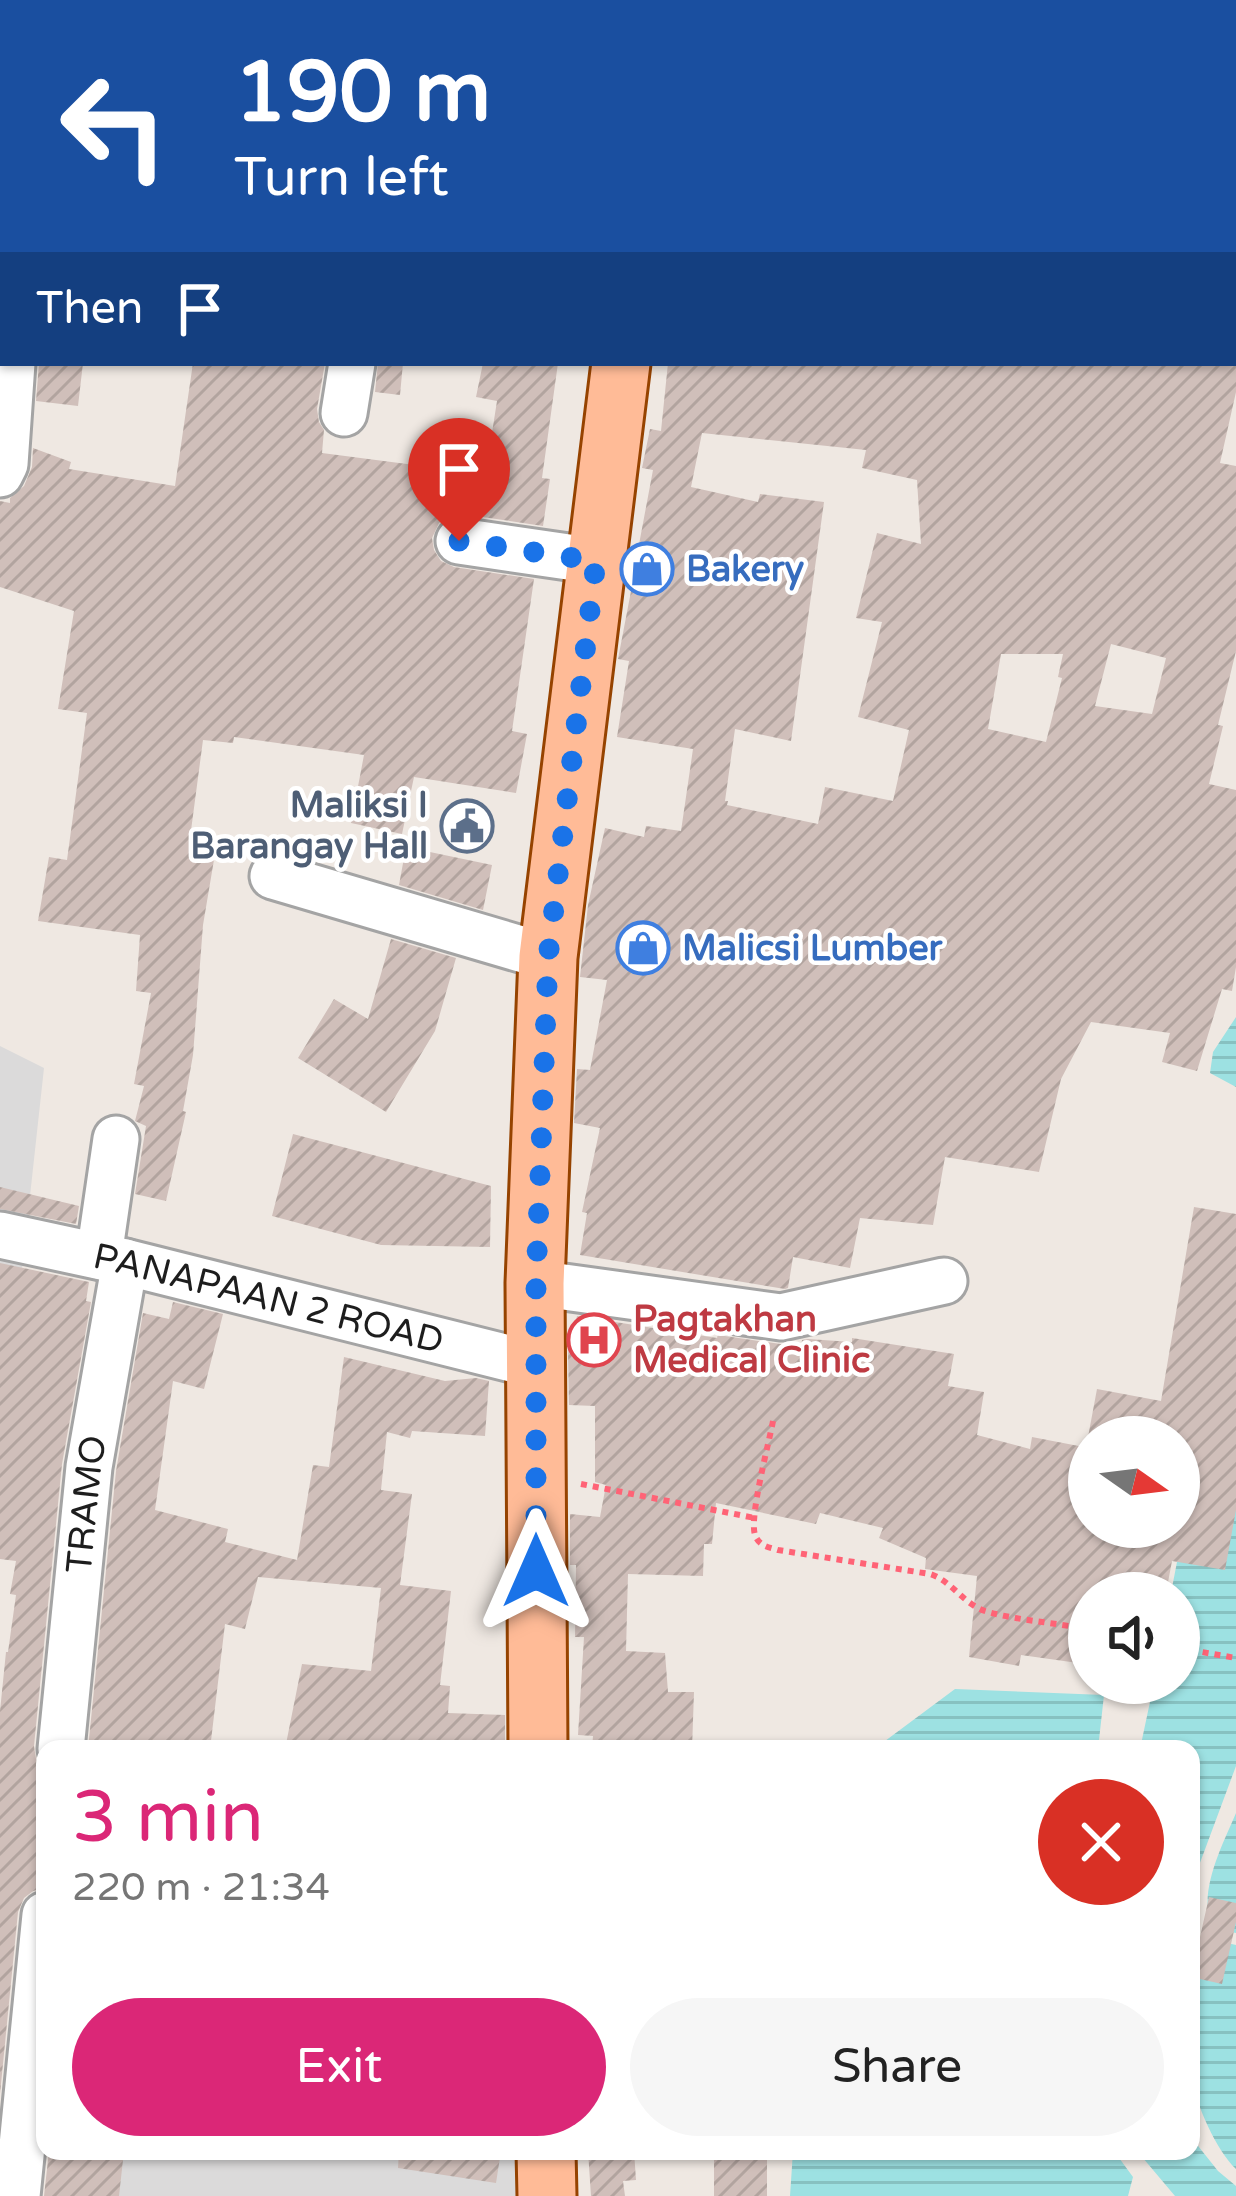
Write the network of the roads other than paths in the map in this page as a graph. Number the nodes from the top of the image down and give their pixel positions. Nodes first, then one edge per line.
1 (12, 366) edge
2 (352, 366) edge
3 (622, 366) edge
4 (344, 413) dead end
5 (0, 474) edge
6 (459, 541) dead end
7 (596, 561) junction
8 (272, 876) dead end
9 (548, 958) junction
10 (116, 1139) dead end
11 (0, 1235) edge
12 (112, 1259) junction
13 (944, 1281) dead end
14 (536, 1283) junction
15 (536, 1365) junction
16 (63, 1740) edge
17 (538, 1740) edge
18 (36, 2005) edge
19 (546, 2160) edge
20 (17, 2196) edge
21 (548, 2196) edge

1 - 5 street
2 - 4 street
3 - 7 main road
6 - 7 street
7 - 9 main road
8 - 9 street
9 - 14 main road
10 - 12 street, TRAMO
11 - 12 street, PANAPAAN 2 ROAD
12 - 15 street, PANAPAAN 2 ROAD
12 - 16 street, TRAMO
13 - 14 street
14 - 15 main road
15 - 17 main road
18 - 20 street
19 - 21 main road

